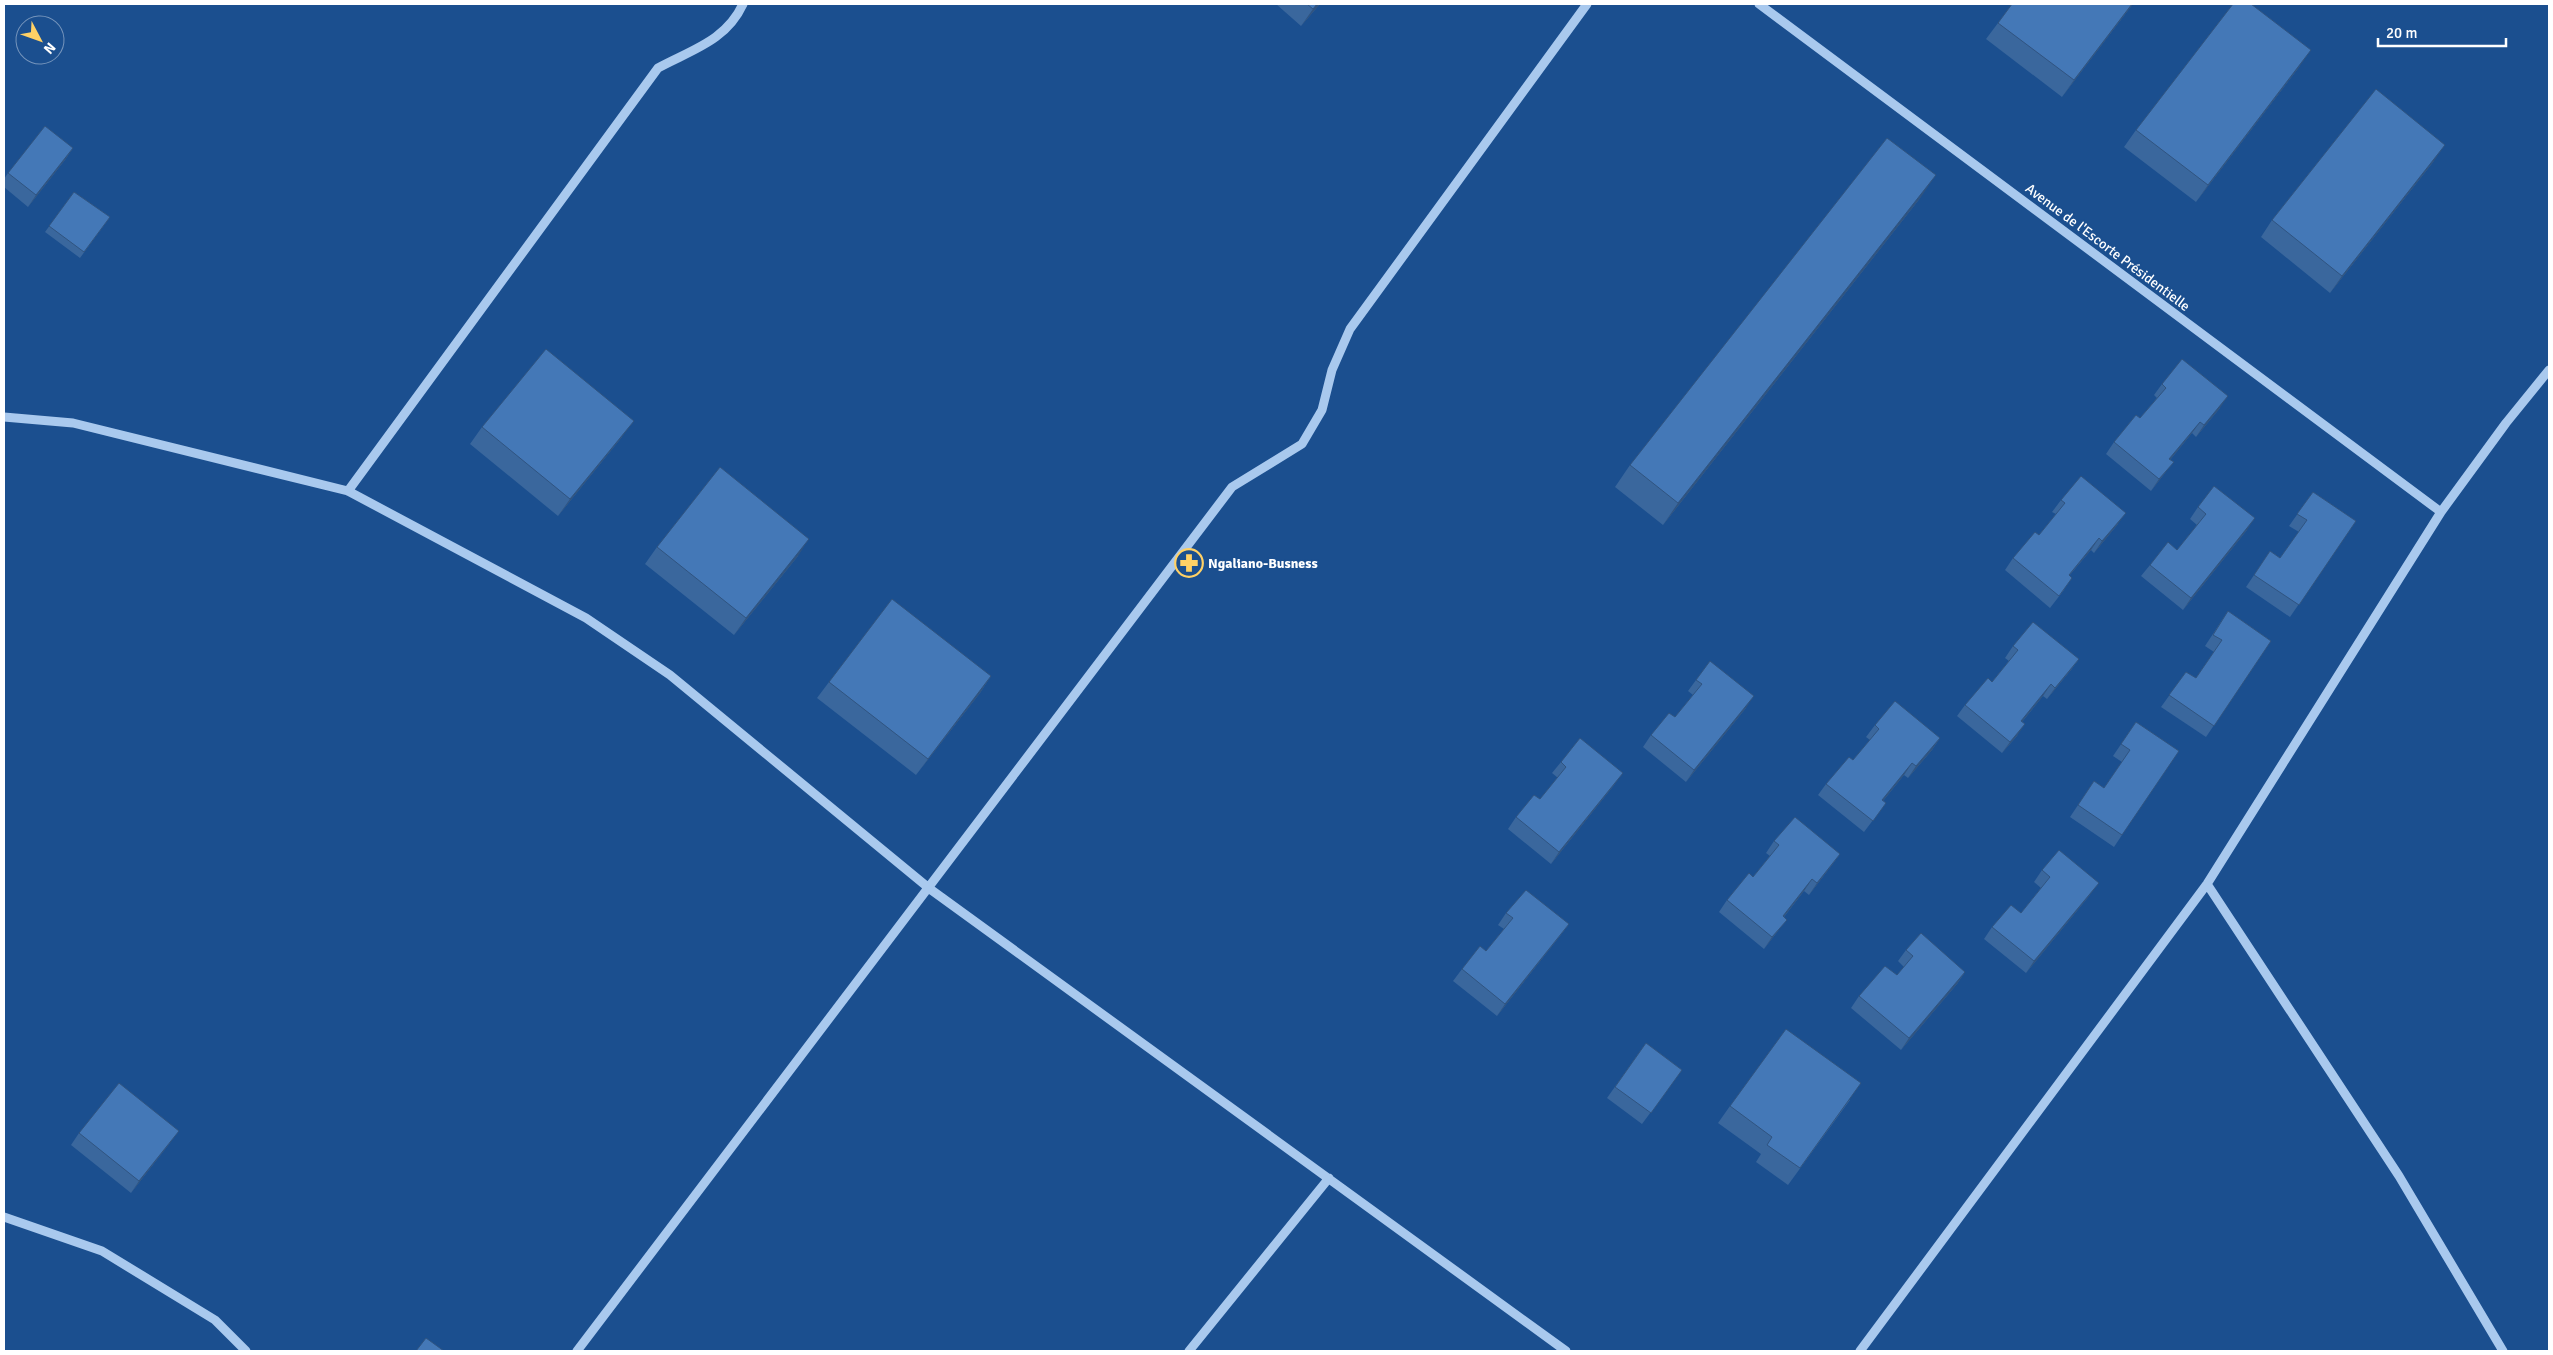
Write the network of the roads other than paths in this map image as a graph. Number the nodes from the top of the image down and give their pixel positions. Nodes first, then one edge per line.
1 (743, 4) edge
2 (1587, 4) edge
3 (1759, 4) edge
4 (2549, 370) edge
5 (4, 417) edge
6 (348, 491) junction
7 (2442, 512) junction
8 (2207, 884) junction
9 (930, 889) junction
10 (1329, 1178) junction
11 (4, 1218) edge
12 (246, 1351) edge
13 (577, 1351) edge
14 (1189, 1351) edge
15 (1566, 1351) edge
16 (1860, 1351) edge
17 (2503, 1351) edge

1 - 6 street
2 - 9 street
3 - 7 street, Avenue de l'Escorte Présidentielle
4 - 7 street
5 - 6 street
6 - 9 street
7 - 8 street
8 - 16 street
8 - 17 street
9 - 10 street
9 - 13 street
10 - 14 street
10 - 15 street
11 - 12 street

